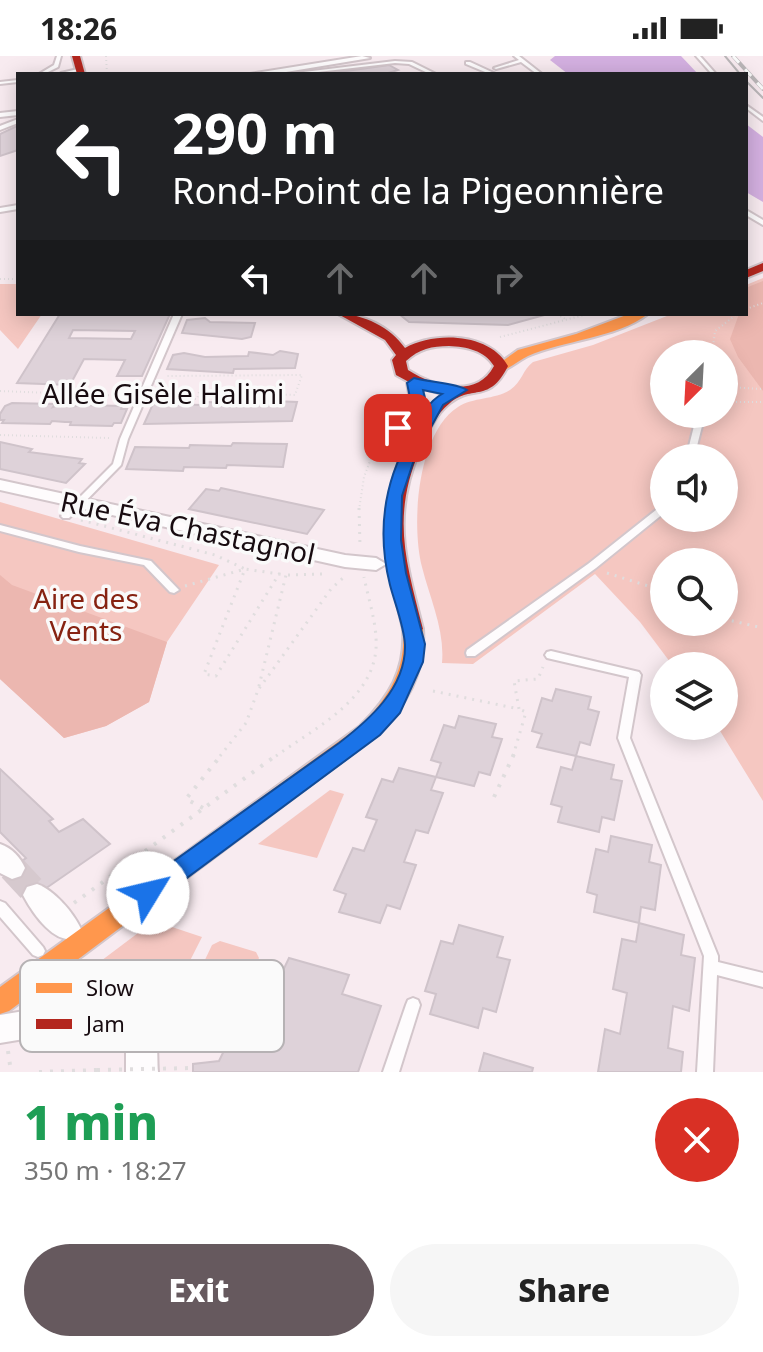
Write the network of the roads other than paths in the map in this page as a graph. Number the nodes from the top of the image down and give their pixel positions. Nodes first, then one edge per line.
1 (59, 56) edge
2 (379, 56) edge
3 (698, 56) edge
4 (366, 58) edge
5 (518, 58) edge
6 (468, 63) dead end
7 (495, 71) edge
8 (45, 72) edge
9 (269, 72) edge
10 (307, 72) edge
11 (430, 72) edge
12 (537, 72) edge
13 (712, 72) edge
14 (177, 316) edge
15 (349, 316) edge
16 (373, 316) edge
17 (611, 316) edge
18 (636, 316) edge
19 (430, 343) junction
20 (476, 346) junction
21 (403, 355) junction
22 (501, 367) junction
23 (414, 383) junction
24 (460, 390) junction
25 (386, 438) road end
26 (0, 485) edge
27 (73, 510) junction
28 (650, 519) edge
29 (0, 528) edge
30 (373, 541) dead end
31 (369, 564) junction
32 (382, 587) dead end
33 (174, 590) road end
34 (390, 612) dead end
35 (471, 653) dead end
36 (551, 655) road end
37 (37, 895) tunnel mouth
38 (0, 907) edge
39 (62, 922) junction
40 (42, 958) junction
41 (38, 960) edge
42 (711, 967) junction
43 (20, 969) edge
44 (0, 979) edge
45 (763, 980) edge
46 (20, 981) edge
47 (0, 1002) edge
48 (413, 1005) dead end
49 (20, 1026) edge
50 (0, 1029) edge
51 (141, 1052) edge
52 (142, 1072) edge
53 (391, 1072) edge
54 (705, 1072) edge

1 - 8 lane
2 - 4 lane
3 - 13 lane
4 - 9 street
5 - 7 lane
5 - 12 lane
6 - 7 lane
10 - 11 lane
14 - 27 lane
15 - 21 main road
16 - 19 main road
17 - 20 main road
18 - 22 main road
19 - 20 main road
19 - 21 main road
20 - 22 main road
21 - 23 main road
22 - 24 main road
23 - 24 main road
23 - 25 main road
24 - 40 main road
26 - 27 street, Rue Éva Chastagnol
27 - 31 street, Rue Éva Chastagnol
28 - 35 lane
29 - 33 lane
30 - 31 main road
31 - 32 main road
34 - 39 main road
36 - 42 lane
37 - 39 street
38 - 40 lane
39 - 40 main road
40 - 41 main road
42 - 45 lane
42 - 54 lane
43 - 44 main road
46 - 47 main road
48 - 53 lane
49 - 50 street
51 - 52 street

